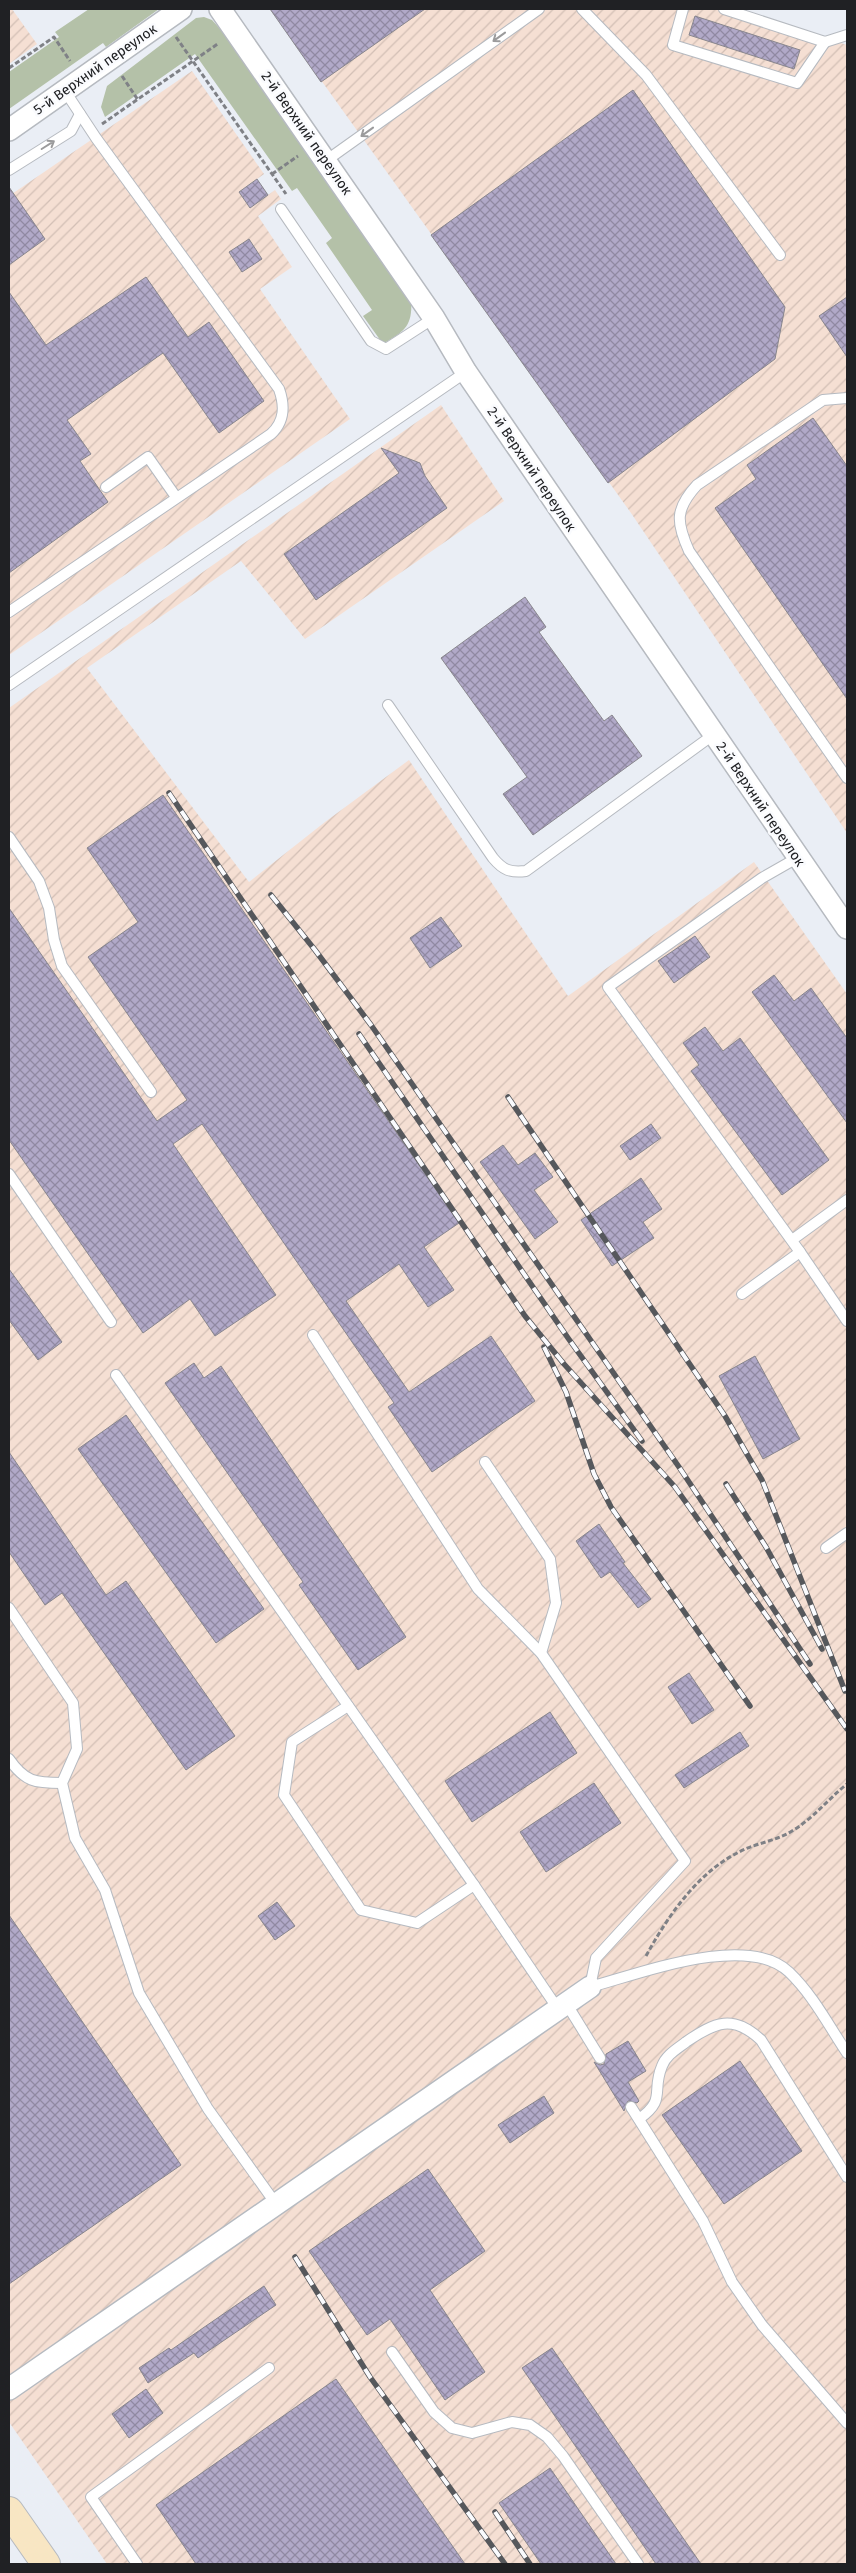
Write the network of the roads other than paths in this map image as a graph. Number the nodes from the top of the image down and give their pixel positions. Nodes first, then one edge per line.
1 (220, 9) edge
2 (539, 9) edge
3 (582, 9) edge
4 (684, 9) edge
5 (724, 9) edge
6 (173, 14) edge
7 (847, 35) edge
8 (825, 42) junction
9 (65, 91) junction
10 (80, 114) junction
11 (9, 130) edge
12 (321, 152) junction
13 (9, 170) edge
14 (281, 209) road end
15 (780, 255) dead end
16 (434, 318) junction
17 (466, 372) junction
18 (847, 398) edge
19 (106, 487) dead end
20 (176, 497) junction
21 (9, 612) edge
22 (9, 686) edge
23 (388, 705) dead end
24 (713, 735) junction
25 (847, 778) edge
26 (9, 838) edge
27 (797, 858) junction
28 (847, 928) edge
29 (151, 1092) dead end
30 (9, 1174) edge
31 (847, 1200) edge
32 (792, 1240) junction
33 (800, 1252) junction
34 (742, 1294) dead end
35 (847, 1321) edge
36 (111, 1322) dead end
37 (313, 1335) dead end
38 (116, 1375) dead end
39 (485, 1462) dead end
40 (847, 1533) edge
41 (826, 1548) dead end
42 (9, 1608) edge
43 (541, 1653) junction
44 (348, 1706) junction
45 (9, 1759) edge
46 (62, 1783) junction
47 (474, 1885) junction
48 (590, 1987) junction
49 (562, 2006) junction
50 (847, 2053) edge
51 (600, 2058) dead end
52 (631, 2107) dead end
53 (638, 2119) junction
54 (847, 2178) edge
55 (276, 2204) junction
56 (392, 2352) dead end
57 (269, 2368) dead end
58 (9, 2389) edge
59 (847, 2423) edge
60 (9, 2511) edge
61 (46, 2564) edge
62 (138, 2564) edge
63 (638, 2564) edge

1 - 12 street, 2-й Верхний переулок
2 -> 12 lane
3 - 15 lane
4 - 8 lane
5 - 8 lane
6 - 9 street, 5-й Верхний переулок
7 - 8 lane
9 - 10 lane
9 - 11 street, 5-й Верхний переулок
13 -> 10 lane
10 - 20 lane
12 - 16 street, 2-й Верхний переулок
14 - 16 lane
16 - 17 street, 2-й Верхний переулок
17 - 22 lane
17 - 24 street, 2-й Верхний переулок
18 - 25 lane
19 - 20 lane
20 - 21 lane
23 - 24 lane
24 - 27 street, 2-й Верхний переулок
26 - 29 lane
27 - 28 street, 2-й Верхний переулок
27 - 32 lane
30 - 36 lane
31 - 32 lane
32 - 33 lane
33 - 34 lane
33 - 35 lane
37 - 43 lane
38 - 44 lane
39 - 43 lane
40 - 41 lane
42 - 46 lane
43 - 48 lane
44 - 47 lane
44 - 47 lane
45 - 46 lane
46 - 55 lane
47 - 49 lane
48 - 49 street
48 - 50 lane
49 - 51 lane
49 - 55 street
52 - 53 lane
53 - 54 lane
53 - 59 lane
55 - 58 street
56 - 63 lane
57 - 62 lane
60 - 61 street

